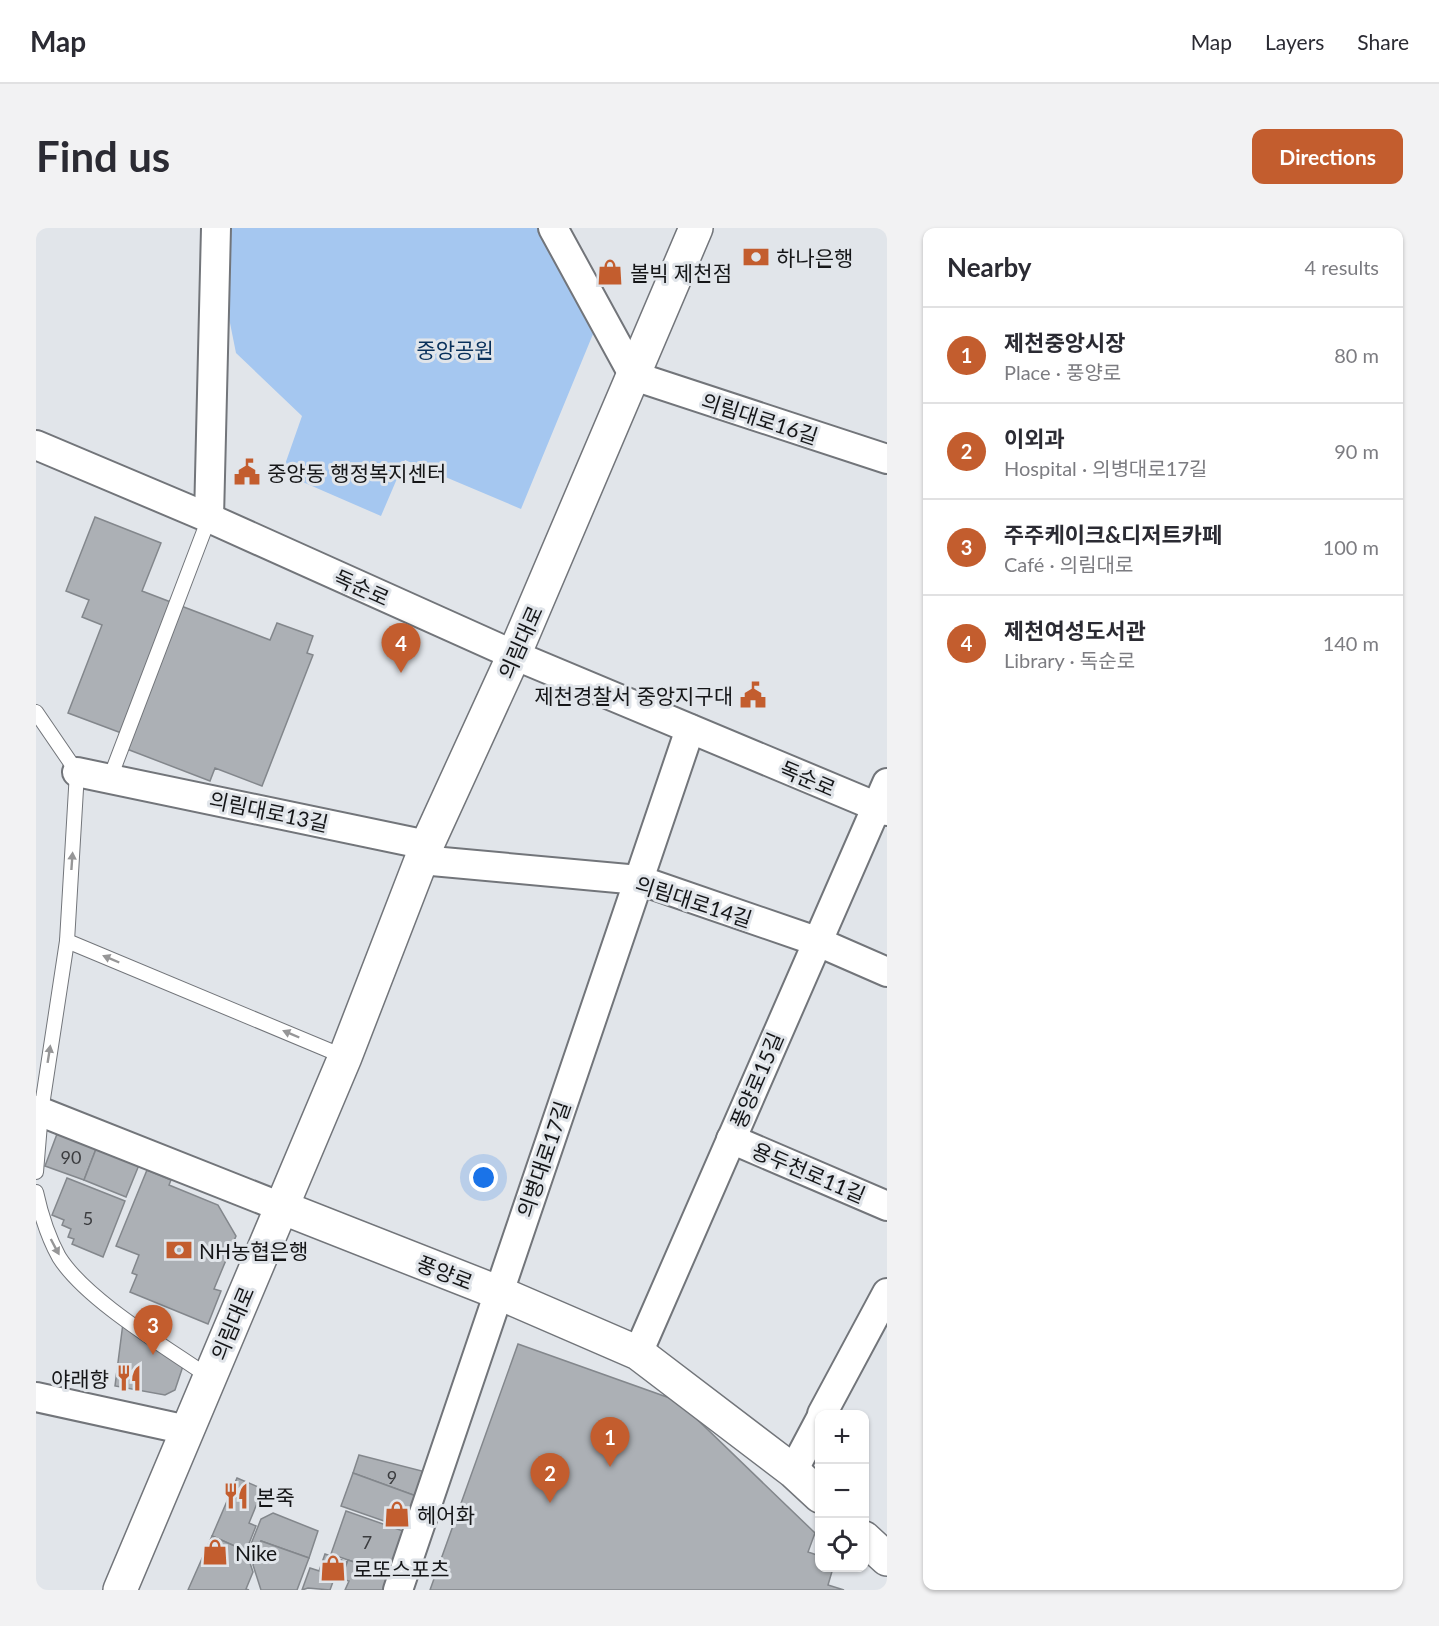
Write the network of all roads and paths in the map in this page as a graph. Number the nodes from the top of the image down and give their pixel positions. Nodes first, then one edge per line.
1 (216, 228) edge
2 (553, 228) edge
3 (696, 228) edge
4 (633, 376) junction
5 (36, 445) edge
6 (887, 459) edge
7 (209, 518) junction
8 (514, 655) junction
9 (36, 712) edge
10 (690, 729) junction
11 (77, 772) junction
12 (110, 778) junction
13 (883, 800) edge
14 (424, 852) junction
15 (639, 880) junction
16 (67, 941) junction
17 (816, 941) junction
18 (887, 972) edge
19 (345, 1057) junction
20 (38, 1111) edge
21 (731, 1138) junction
22 (36, 1172) edge
23 (36, 1192) edge
24 (887, 1206) edge
25 (281, 1208) junction
26 (497, 1292) junction
27 (887, 1293) edge
28 (638, 1353) junction
29 (210, 1378) junction
30 (36, 1397) edge
31 (824, 1410) edge
32 (815, 1428) edge
33 (188, 1430) junction
34 (793, 1471) junction
35 (815, 1492) edge
36 (869, 1543) edge
37 (887, 1560) edge
38 (120, 1590) edge
39 (398, 1590) edge

1 - 7 street
2 - 4 street
3 - 4 street, 의림대로
4 - 6 street, 의림대로16길
4 - 8 street, 의림대로
5 - 7 street, 독순로
7 - 8 street, 독순로
7 - 12 lane
8 - 10 street, 독순로
8 - 14 street, 의림대로
9 - 11 lane
10 - 13 street, 독순로
10 - 15 street, 의병대로17길
11 - 12 street, 의림대로13길
16 -> 11 lane
12 - 14 street, 의림대로13길
13 - 17 street, 풍양로15길
14 - 15 street, 의림대로14길
14 - 19 street, 의림대로
15 - 17 street, 의림대로14길
15 - 26 street, 의병대로17길
19 -> 16 lane
20 -> 16 lane
17 - 18 street, 의림대로14길
17 - 21 street, 풍양로15길
19 - 25 street, 의림대로
20 - 22 lane
20 - 25 street, 풍양로
21 - 24 street, 용두천로11길
21 - 28 street, 풍양로15길
23 -> 29 lane
25 - 26 street, 풍양로
25 - 29 street, 의림대로
26 - 28 street, 풍양로
26 - 39 street, 의병대로17길
27 - 31 street
28 - 34 street, 풍양로
29 - 33 street, 의림대로
30 - 33 street
32 - 34 street
33 - 38 street, 의림대로
34 - 35 street, 풍양로
36 - 37 street

